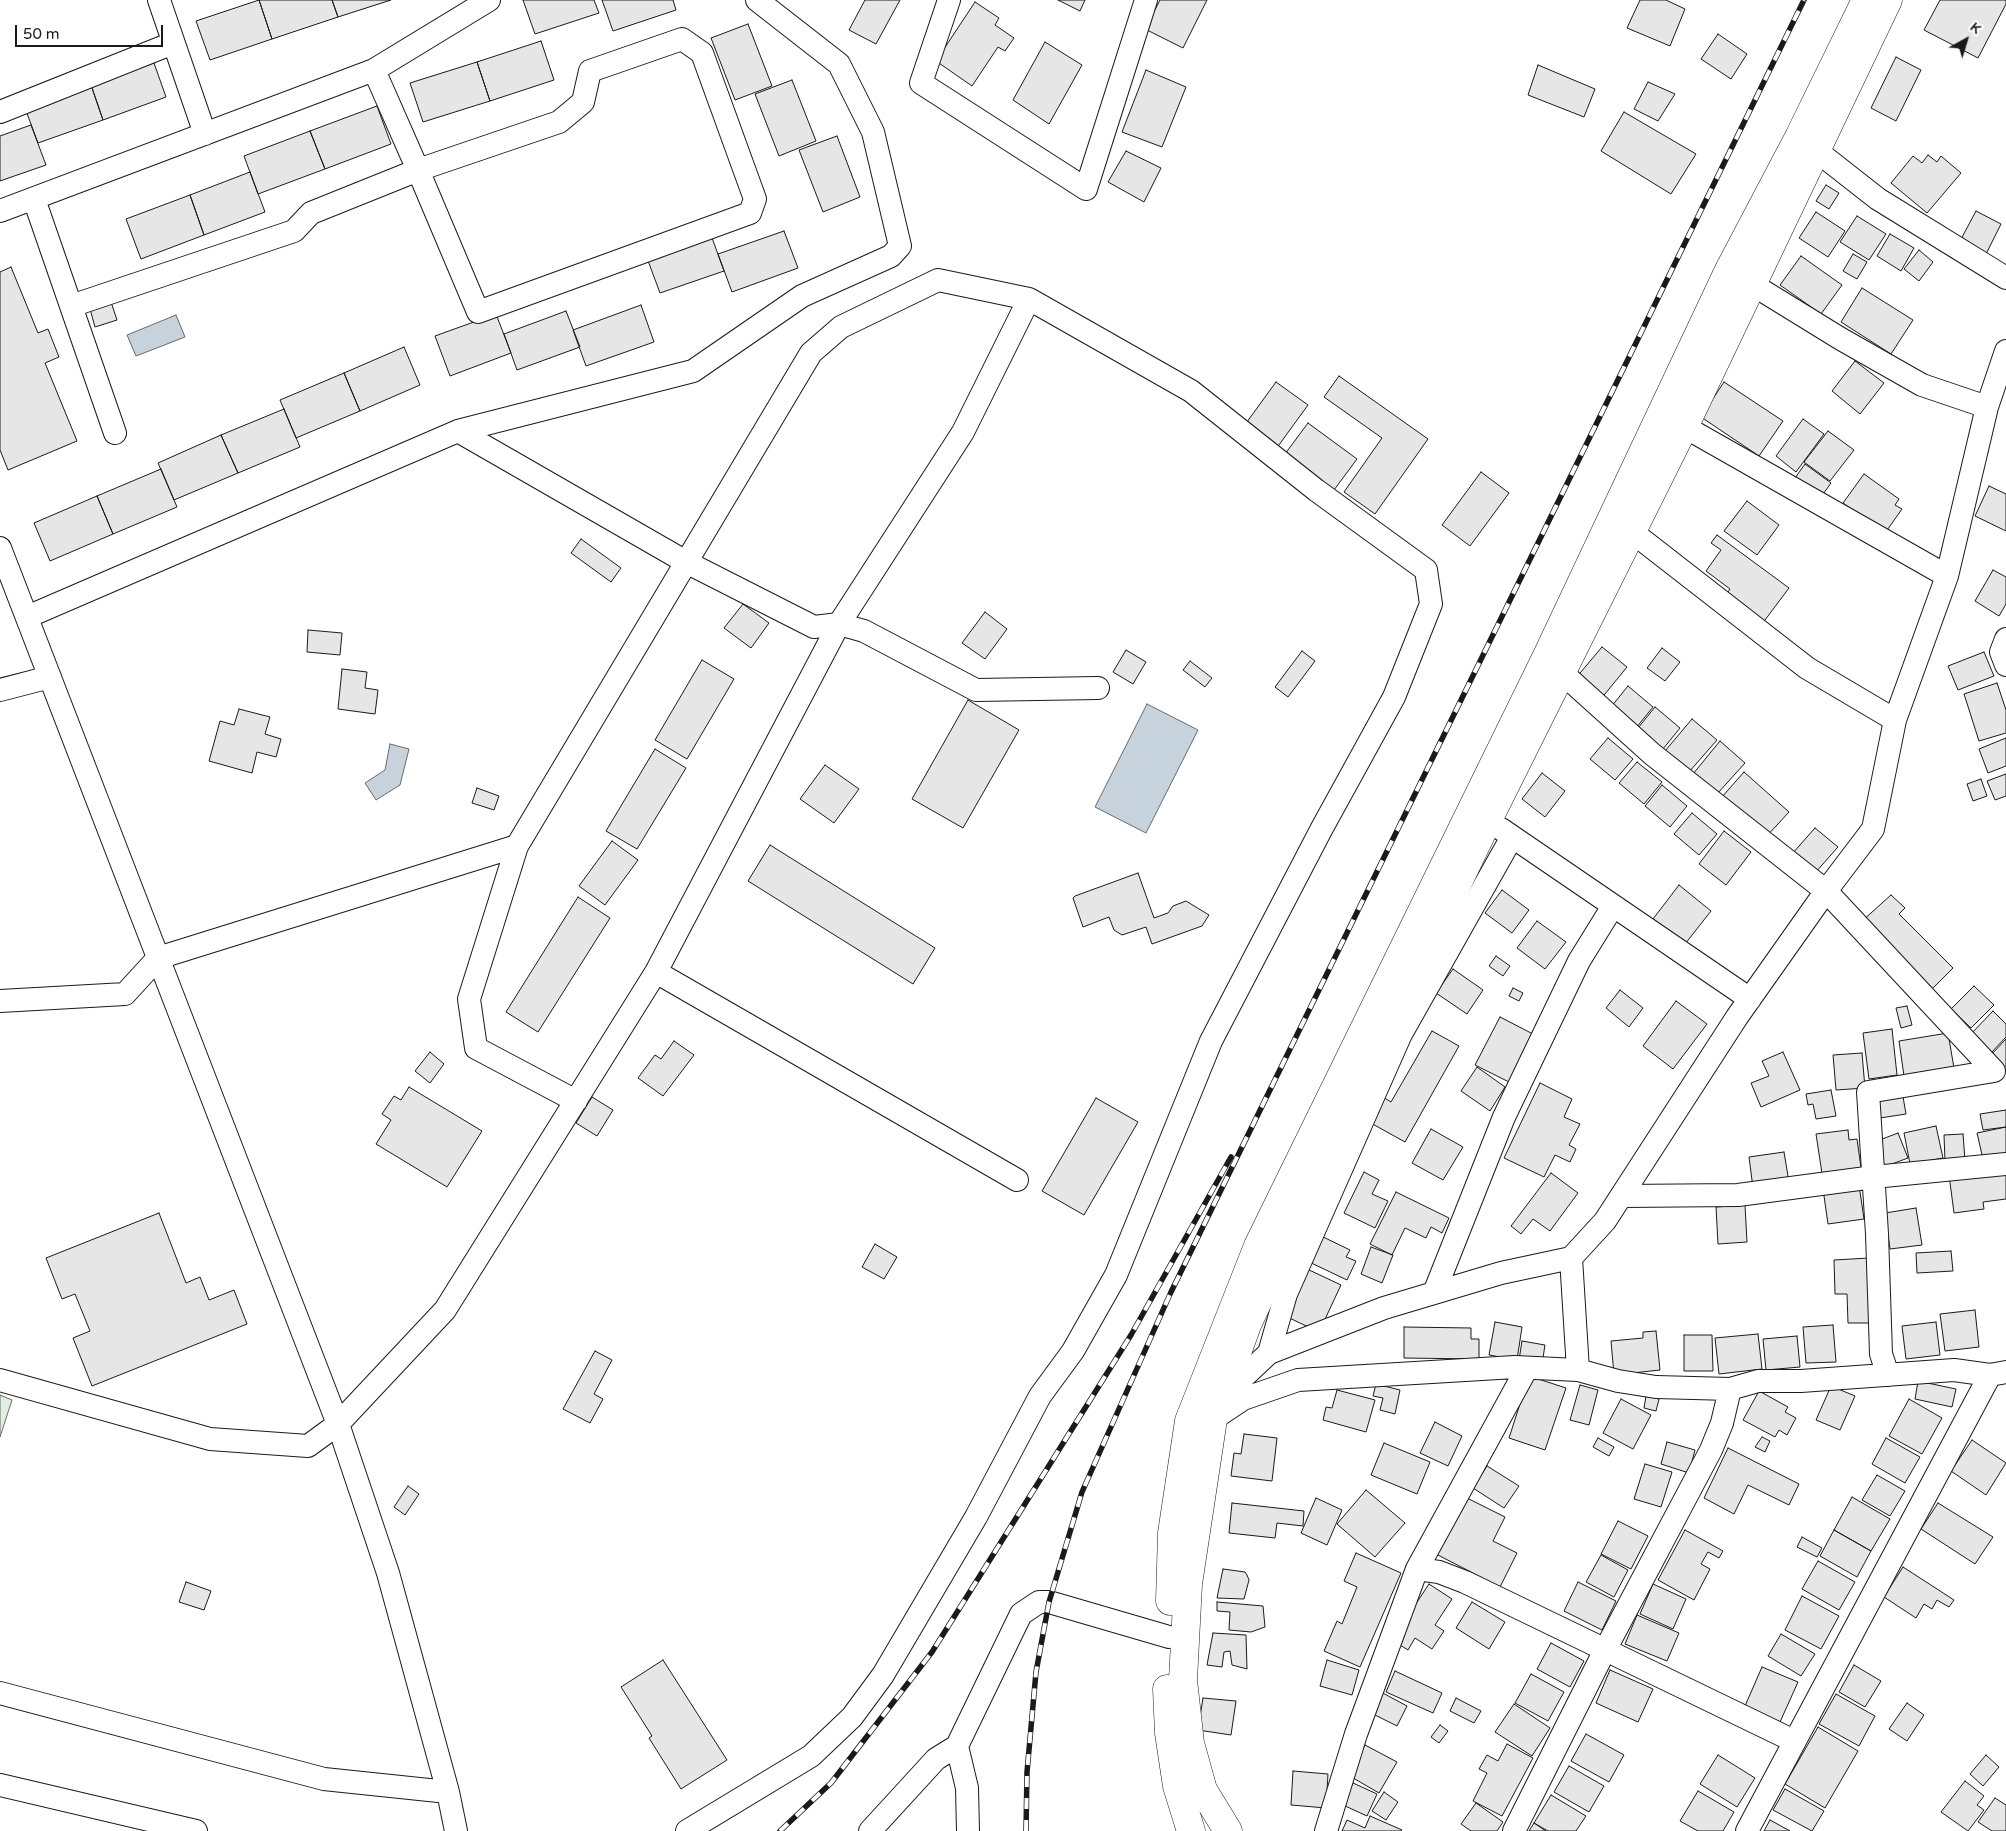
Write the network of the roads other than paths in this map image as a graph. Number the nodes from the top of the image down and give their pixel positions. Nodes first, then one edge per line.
1 (159, 0) edge
2 (490, 0) edge
3 (757, 0) edge
4 (949, 0) edge
5 (1146, 0) edge
6 (1866, 0) edge
7 (1888, 0) edge
8 (174, 43) junction
9 (374, 70) junction
10 (0, 112) edge
11 (205, 134) junction
12 (1807, 143) junction
13 (418, 170) junction
14 (34, 199) junction
15 (0, 212) edge
16 (1740, 277) junction
17 (2006, 278) edge
18 (1028, 299) junction
19 (71, 306) junction
20 (2006, 351) edge
21 (1987, 407) junction
22 (1674, 421) junction
23 (458, 431) junction
24 (116, 433) dead end
25 (1622, 523) junction
26 (0, 548) edge
27 (686, 562) junction
28 (1947, 576) junction
29 (27, 617) junction
30 (839, 624) junction
31 (2006, 639) edge
32 (1554, 665) junction
33 (2006, 665) edge
34 (50, 678) junction
35 (1098, 688) dead end
36 (0, 690) edge
37 (1895, 720) junction
38 (1480, 814) junction
39 (1512, 837) junction
40 (517, 846) junction
41 (1826, 891) junction
42 (1613, 906) junction
43 (158, 958) junction
44 (656, 972) junction
45 (1750, 999) junction
46 (0, 1001) edge
47 (2000, 1078) edge
48 (576, 1100) junction
49 (2006, 1164) edge
50 (1874, 1177) junction
51 (1017, 1180) dead end
52 (1622, 1196) junction
53 (1570, 1258) junction
54 (1434, 1293) junction
55 (1269, 1353) junction
56 (1527, 1368) junction
57 (1578, 1370) junction
58 (1998, 1374) edge
59 (1888, 1375) junction
60 (0, 1380) edge
61 (1730, 1389) junction
62 (1208, 1412) junction
63 (338, 1424) junction
64 (1416, 1569) junction
65 (1169, 1637) junction
66 (1604, 1652) junction
67 (0, 1693) edge
68 (1794, 1742) junction
69 (956, 1746) junction
70 (0, 1785) edge
71 (448, 1792) junction
72 (196, 1831) edge
73 (456, 1831) edge
74 (687, 1831) edge
75 (870, 1831) edge
76 (968, 1831) edge
77 (1191, 1831) edge
78 (1228, 1831) edge
79 (1326, 1831) edge
80 (1514, 1831) edge
81 (1747, 1831) edge

1 - 8 street
2 - 9 street
3 - 23 street
4 - 5 street
6 - 12 main road
7 - 12 main road
8 - 10 street
8 - 11 street
9 - 11 street
9 - 13 street
11 - 14 street
12 - 16 main road
12 - 17 street
13 - 13 street
13 - 19 street
14 - 15 street
14 - 19 street
16 - 21 street
16 - 22 main road
18 - 27 street
18 - 30 street
18 - 74 street
19 - 24 street
20 - 21 street
21 - 28 street
22 - 25 main road
22 - 28 street
23 - 27 street
23 - 29 street
25 - 32 main road
25 - 37 street
26 - 29 street
27 - 30 street
27 - 40 street
28 - 37 street
29 - 34 street
30 - 35 street
30 - 44 street
31 - 33 street
32 - 38 main road
32 - 41 street
34 - 36 street
34 - 43 street
37 - 41 street
38 - 39 street
38 - 62 main road
38 - 62 main road
39 - 42 street
39 - 55 street
40 - 43 street
40 - 48 street
41 - 45 street
41 - 47 street
42 - 45 street
42 - 54 street
43 - 46 street
43 - 63 street
44 - 48 street
44 - 51 street
45 - 52 street
47 - 50 street
48 - 63 street
49 - 50 street
50 - 52 street
50 - 59 street
52 - 53 street
53 - 54 street
53 - 57 street
54 - 55 street
55 - 62 street
56 - 57 street
56 - 62 street
56 - 64 street
57 - 61 street
58 - 59 street
58 - 68 street
59 - 61 street
60 - 63 street
61 - 66 street
62 - 65 main road
62 - 78 main road
63 - 71 street
64 - 66 street
64 - 79 street
65 - 69 street
65 - 77 main road
66 - 68 street
66 - 80 street
67 - 71 street
68 - 81 street
69 - 75 street
69 - 76 street
70 - 72 street
71 - 73 street

